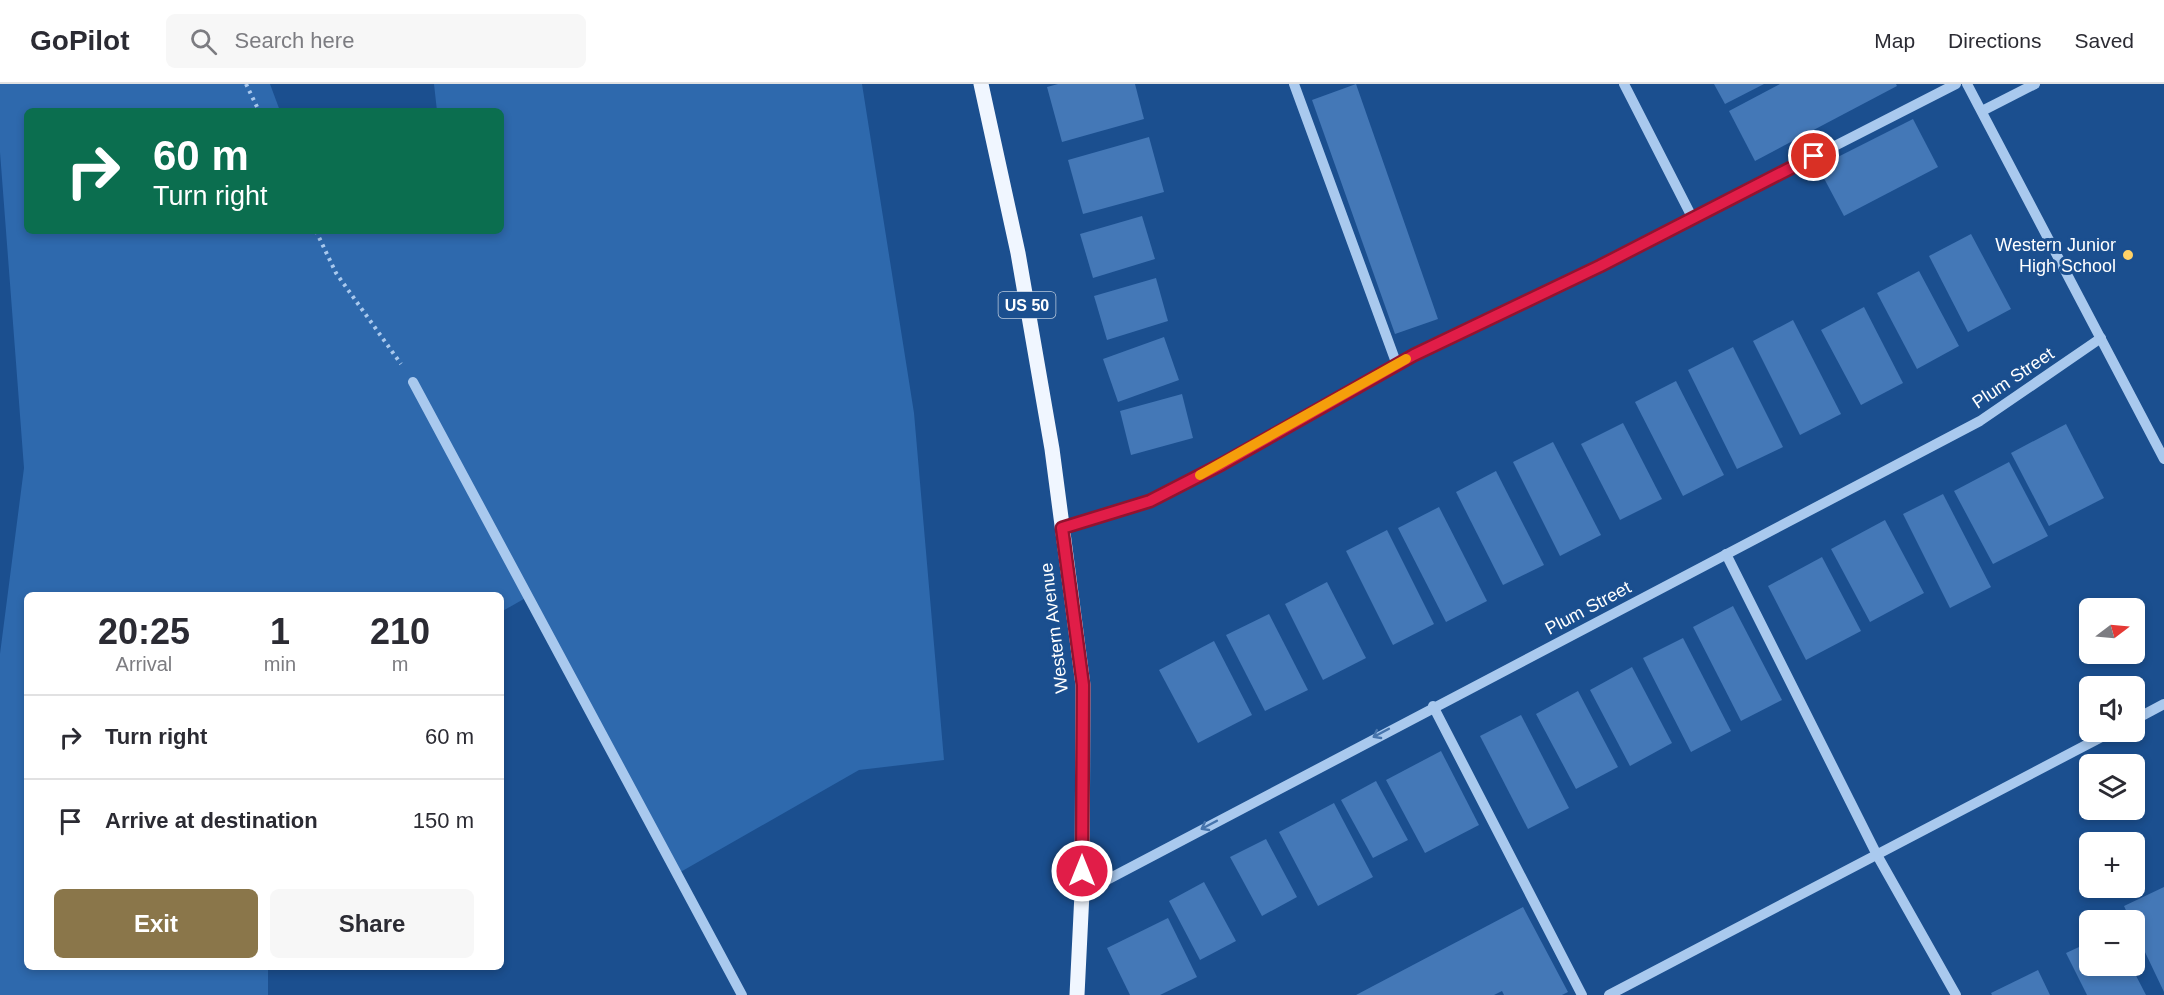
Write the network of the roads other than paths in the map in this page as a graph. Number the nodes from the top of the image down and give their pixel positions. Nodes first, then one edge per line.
1 (981, 84) edge
2 (1294, 84) edge
3 (1624, 84) edge
4 (1956, 84) edge
5 (1967, 84) edge
6 (2035, 84) edge
7 (1982, 111) junction
8 (1693, 219) junction
9 (2101, 338) junction
10 (1396, 365) junction
11 (413, 382) road end
12 (2164, 459) edge
13 (1062, 528) junction
14 (1726, 554) junction
15 (2164, 704) edge
16 (1433, 706) junction
17 (2145, 714) edge
18 (2092, 742) edge
19 (1877, 855) junction
20 (1082, 893) junction
21 (742, 995) edge
22 (1077, 995) edge
23 (1582, 995) edge
24 (1609, 995) edge
25 (1956, 995) edge

1 - 13 main road, Western Avenue / US 50
2 - 10 street
3 - 8 street
4 - 8 street
5 - 7 street
6 - 7 street
7 - 9 street
8 - 10 street
9 - 12 street
9 - 14 street, Plum Street
10 - 13 street
11 - 21 street
13 - 20 main road, Western Avenue / US 50
14 - 16 street, Plum Street
14 - 19 street
15 - 17 street
16 -> 20 street, Plum Street
16 - 23 street
18 - 19 street
19 - 24 street
19 - 25 street
20 - 22 main road, Western Avenue / US 50

